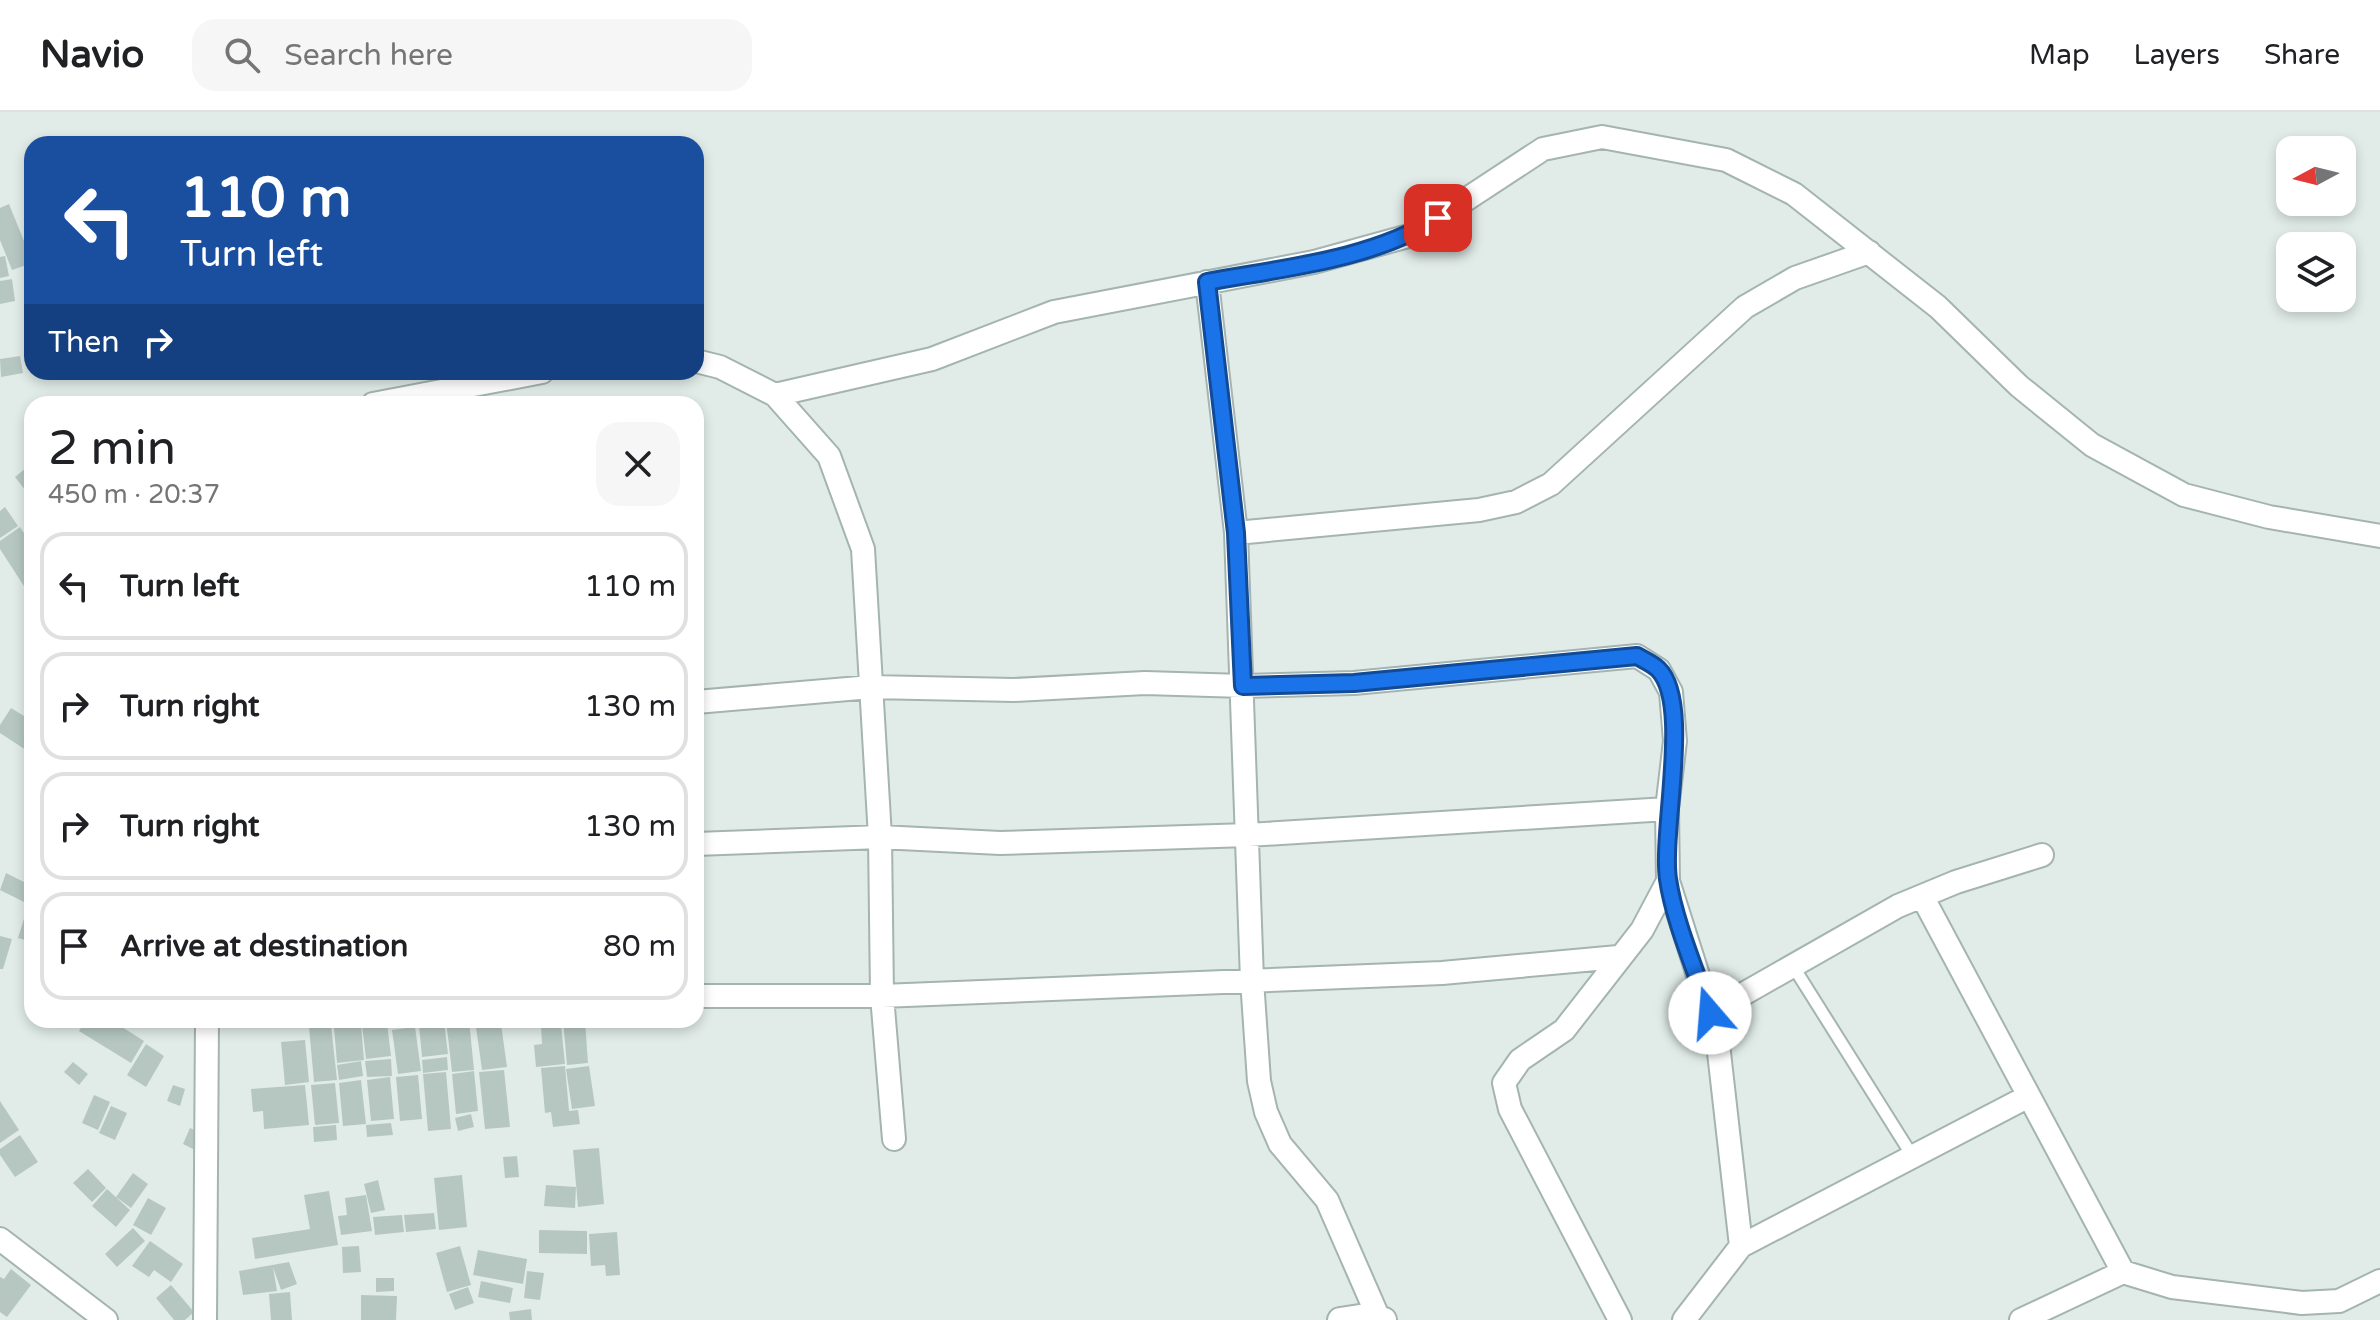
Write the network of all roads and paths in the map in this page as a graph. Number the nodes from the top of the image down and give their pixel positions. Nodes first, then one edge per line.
1 (1869, 252) junction
2 (1207, 282) junction
3 (704, 363) edge
4 (500, 380) edge
5 (775, 395) junction
6 (415, 396) edge
7 (1236, 533) junction
8 (2380, 536) edge
9 (1243, 686) junction
10 (871, 687) junction
11 (704, 701) edge
12 (1667, 809) junction
13 (1248, 835) junction
14 (880, 837) junction
15 (704, 844) edge
16 (2042, 855) dead end
17 (1668, 881) junction
18 (1922, 896) junction
19 (1618, 957) junction
20 (1793, 966) junction
21 (1252, 980) junction
22 (704, 996) edge
23 (882, 996) junction
24 (1710, 1013) junction
25 (207, 1028) edge
26 (2029, 1096) junction
27 (894, 1139) dead end
28 (1913, 1157) junction
29 (0, 1239) edge
30 (1741, 1246) junction
31 (2123, 1272) junction
32 (2380, 1281) edge
33 (1381, 1319) edge
34 (106, 1320) edge
35 (205, 1320) edge
36 (1340, 1320) edge
37 (1620, 1320) edge
38 (1684, 1320) edge
39 (2021, 1320) edge

1 - 2 street
1 - 7 street
1 - 8 street
2 - 5 street
2 - 7 street
3 - 5 street
4 - 6 street
5 - 10 street
7 - 9 street
9 - 10 street
9 - 12 street
9 - 13 street
10 - 11 street
10 - 14 street
12 - 13 street
12 - 17 street
13 - 14 street
13 - 21 street
14 - 15 street
14 - 23 street
16 - 18 street
17 - 19 street
17 - 24 street
18 - 20 street
18 - 26 street
19 - 21 street
19 - 37 street
20 - 24 street
20 - 28 lane
21 - 23 street
21 - 33 street
22 - 23 street
23 - 27 street
24 - 30 street
25 - 35 street
26 - 28 street
26 - 31 street
28 - 30 street
29 - 34 street
30 - 38 street
31 - 32 street
31 - 39 street
33 - 36 street

